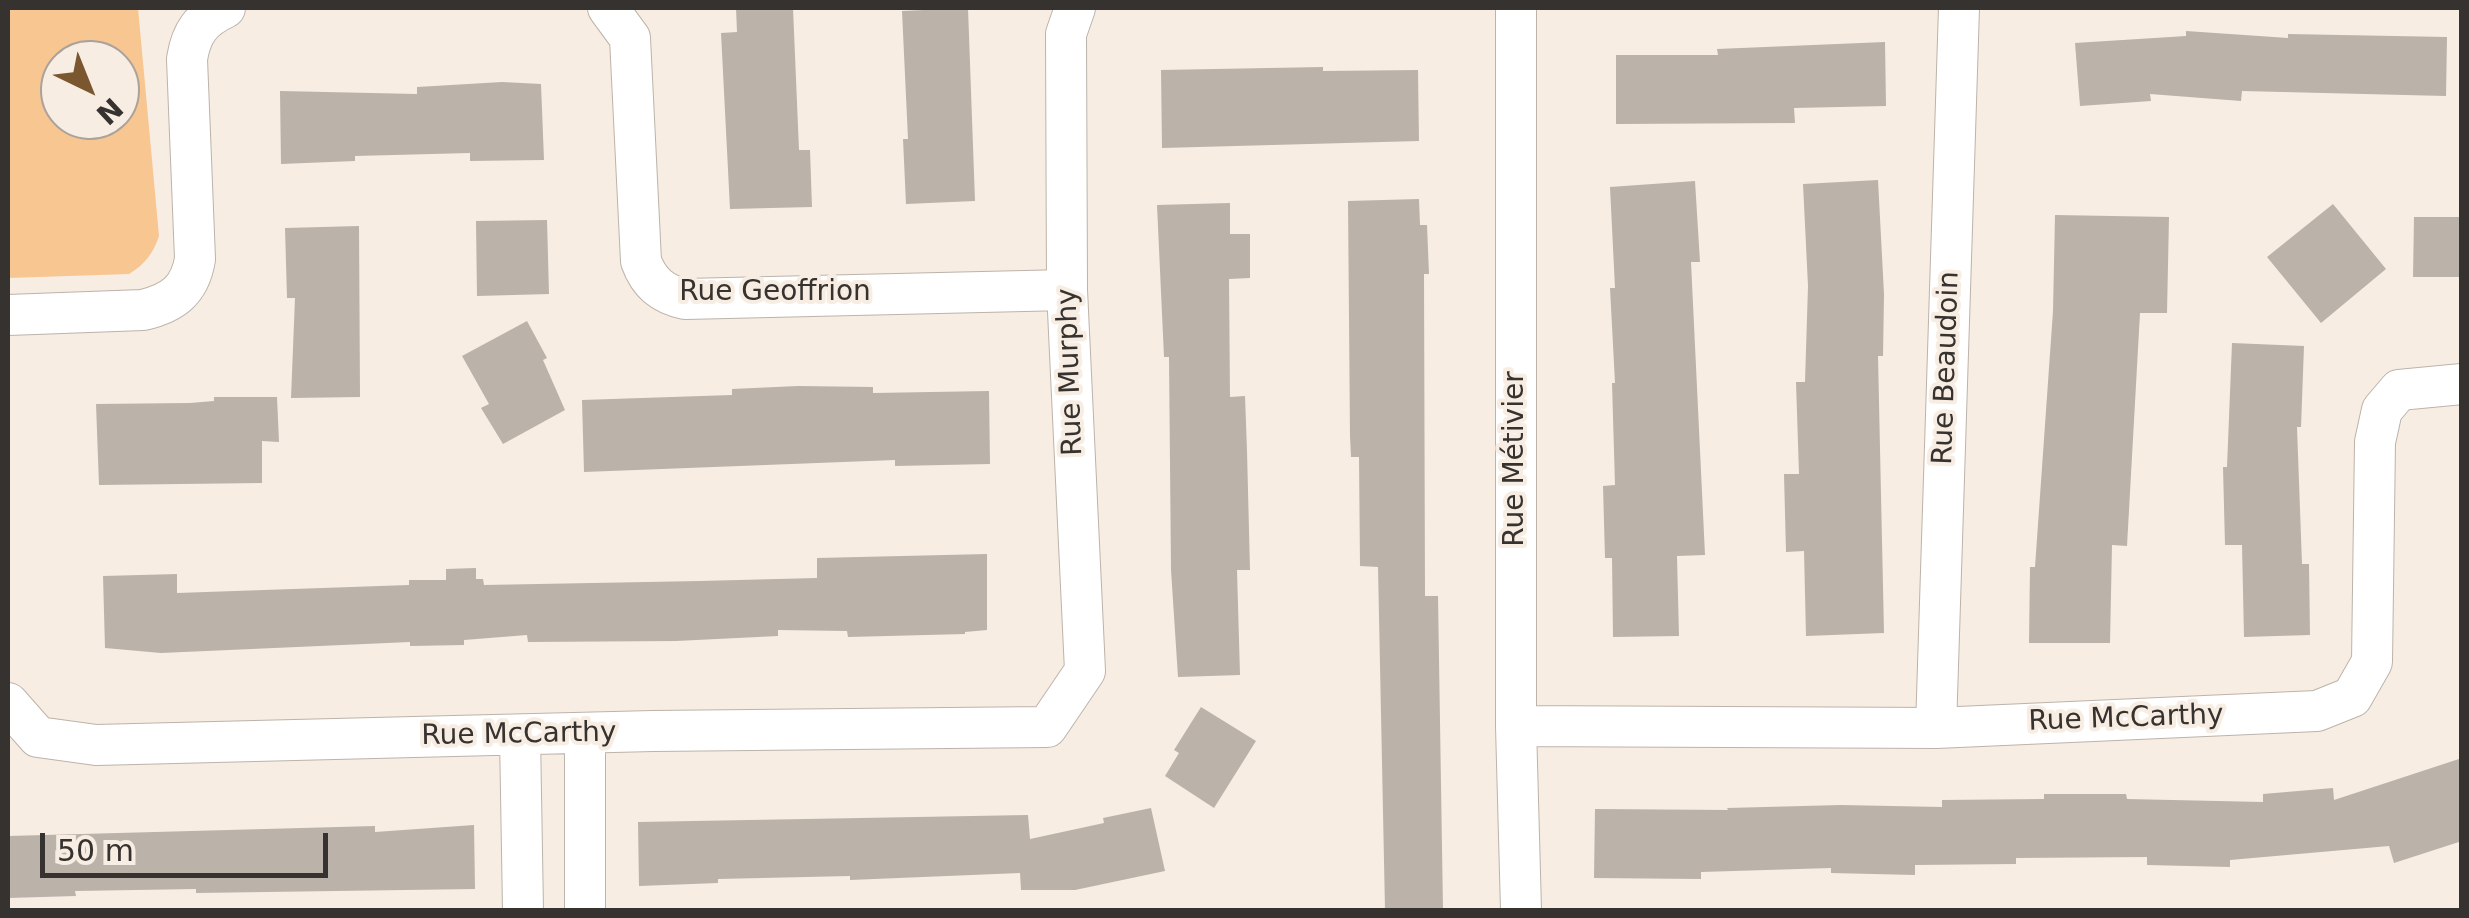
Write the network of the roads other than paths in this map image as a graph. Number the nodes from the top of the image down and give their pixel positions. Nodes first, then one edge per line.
1 (226, 8) edge
2 (608, 8) edge
3 (1075, 8) edge
4 (1516, 8) edge
5 (1959, 8) edge
6 (1067, 290) junction
7 (8, 315) edge
8 (2462, 384) edge
9 (8, 703) edge
10 (1516, 726) junction
11 (1047, 727) joint
12 (1936, 728) junction
13 (520, 734) junction
14 (585, 734) junction
15 (523, 910) edge
16 (586, 910) edge
17 (1521, 910) edge

1 - 7 street
2 - 6 street, Rue Geoffrion
3 - 6 street, Rue Murphy
4 - 10 street, Rue Métivier
5 - 12 street, Rue Beaudoin
6 - 11 street, Rue Murphy
8 - 12 street, Rue McCarthy
9 - 13 street, Rue McCarthy
10 - 12 street, Rue McCarthy
10 - 17 street, Rue Métivier
11 - 14 street, Rue McCarthy
13 - 14 street, Rue McCarthy
13 - 15 street
14 - 16 street

